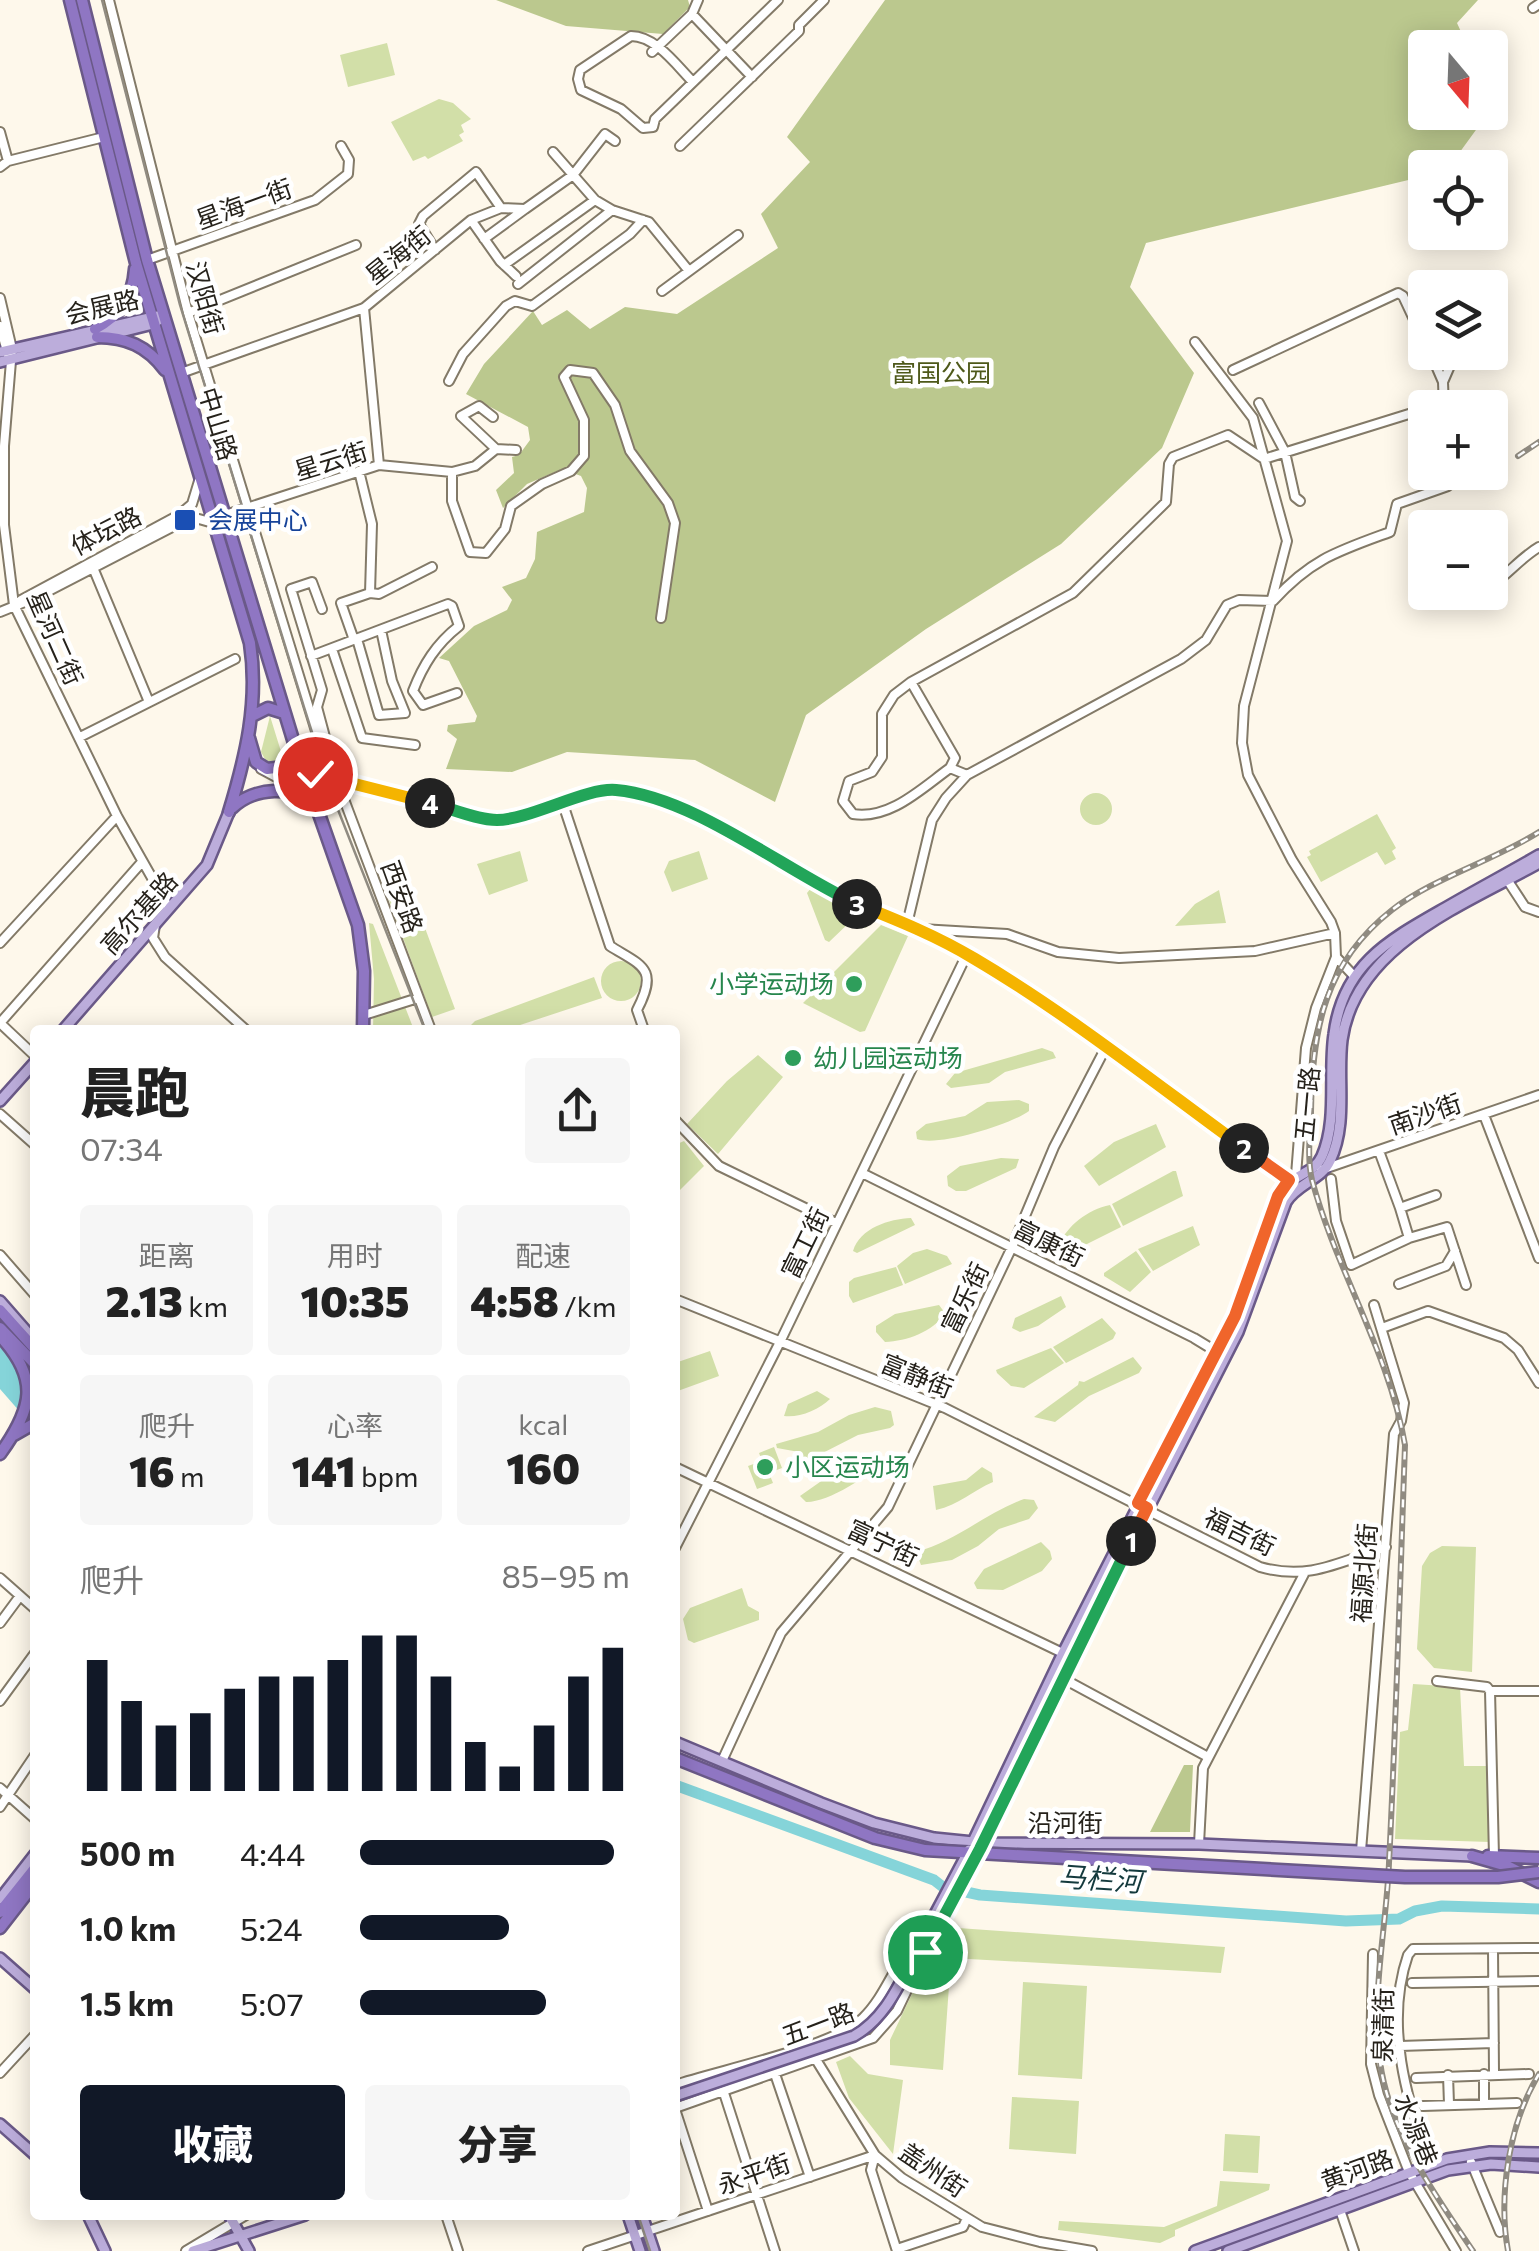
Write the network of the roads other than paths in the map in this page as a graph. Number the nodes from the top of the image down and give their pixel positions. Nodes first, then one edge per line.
1 (70, 0) edge
2 (82, 0) edge
3 (109, 0) edge
4 (698, 0) edge
5 (778, 0) edge
6 (824, 0) edge
7 (692, 14) junction
8 (654, 49) junction
9 (727, 50) junction
10 (752, 77) junction
11 (693, 82) junction
12 (0, 132) edge
13 (104, 138) junction
14 (615, 141) dead end
15 (341, 146) dead end
16 (680, 146) dead end
17 (553, 152) dead end
18 (4, 164) edge
19 (573, 175) junction
20 (595, 200) junction
21 (501, 208) junction
22 (524, 209) junction
23 (612, 210) junction
24 (471, 220) junction
25 (643, 220) junction
26 (738, 236) dead end
27 (484, 239) junction
28 (356, 245) dead end
29 (436, 250) junction
30 (171, 251) junction
31 (141, 262) junction
32 (504, 265) junction
33 (689, 271) junction
34 (662, 291) dead end
35 (0, 298) edge
36 (1408, 306) edge
37 (364, 308) junction
38 (188, 313) junction
39 (164, 316) junction
40 (152, 319) junction
41 (0, 326) edge
42 (96, 333) junction
43 (1195, 342) dead end
44 (6, 355) edge
45 (204, 364) junction
46 (1233, 370) dead end
47 (1438, 370) edge
48 (1449, 370) edge
49 (182, 373) junction
50 (170, 378) junction
51 (449, 382) dead end
52 (1444, 382) junction
53 (1444, 390) edge
54 (1258, 402) dead end
55 (1408, 414) edge
56 (493, 417) dead end
57 (496, 449) junction
58 (516, 450) dead end
59 (1286, 452) junction
60 (1264, 459) junction
61 (380, 465) junction
62 (359, 472) junction
63 (452, 472) junction
64 (200, 478) junction
65 (1437, 490) edge
66 (1300, 501) dead end
67 (248, 508) junction
68 (225, 515) junction
69 (213, 523) junction
70 (1539, 547) edge
71 (432, 567) dead end
72 (94, 570) dead end
73 (1508, 572) edge
74 (370, 593) junction
75 (1273, 601) junction
76 (14, 605) junction
77 (322, 609) dead end
78 (0, 612) edge
79 (661, 618) dead end
80 (381, 630) junction
81 (356, 640) junction
82 (332, 649) junction
83 (311, 656) junction
84 (234, 659) dead end
85 (910, 682) junction
86 (456, 693) dead end
87 (149, 702) junction
88 (285, 714) junction
89 (252, 716) junction
90 (80, 737) junction
91 (248, 737) junction
92 (294, 743) junction
93 (415, 746) dead end
94 (256, 762) junction
95 (950, 768) junction
96 (308, 772) junction
97 (968, 775) junction
98 (333, 777) junction
99 (362, 785) junction
100 (344, 799) junction
101 (563, 804) junction
102 (229, 812) junction
103 (319, 812) junction
104 (117, 816) junction
105 (1539, 855) edge
106 (142, 862) junction
107 (1539, 864) edge
108 (1506, 878) junction
109 (169, 908) junction
110 (1539, 912) edge
111 (155, 924) junction
112 (912, 926) junction
113 (1336, 933) junction
114 (0, 943) edge
115 (967, 954) junction
116 (1336, 958) junction
117 (1354, 976) junction
118 (418, 998) junction
119 (364, 1015) junction
120 (0, 1023) edge
121 (67, 1025) edge
122 (240, 1025) edge
123 (363, 1025) edge
124 (429, 1025) edge
125 (642, 1025) edge
126 (1106, 1047) junction
127 (30, 1054) edge
128 (30, 1065) edge
129 (1539, 1095) edge
130 (0, 1101) edge
131 (0, 1114) edge
132 (1484, 1114) junction
133 (680, 1125) edge
134 (30, 1140) edge
135 (1378, 1152) junction
136 (1310, 1170) junction
137 (862, 1172) junction
138 (1328, 1174) junction
139 (1293, 1178) junction
140 (1436, 1195) dead end
141 (1400, 1208) junction
142 (836, 1224) junction
143 (1409, 1238) junction
144 (1012, 1248) junction
145 (1455, 1251) junction
146 (0, 1255) edge
147 (1539, 1258) edge
148 (1399, 1284) dead end
149 (1466, 1285) dead end
150 (30, 1289) edge
151 (0, 1301) edge
152 (680, 1301) edge
153 (1374, 1305) dead end
154 (0, 1310) edge
155 (0, 1328) edge
156 (1382, 1328) junction
157 (30, 1335) edge
158 (0, 1336) edge
159 (780, 1342) junction
160 (30, 1343) edge
161 (1216, 1352) junction
162 (30, 1359) edge
163 (1539, 1383) edge
164 (935, 1404) junction
165 (30, 1425) edge
166 (13, 1436) junction
167 (0, 1454) edge
168 (680, 1469) edge
169 (710, 1482) junction
170 (1143, 1506) junction
171 (680, 1539) edge
172 (1386, 1547) junction
173 (852, 1551) junction
174 (1304, 1574) junction
175 (0, 1578) edge
176 (20, 1596) junction
177 (30, 1605) edge
178 (0, 1622) edge
179 (1068, 1656) junction
180 (30, 1660) edge
181 (1062, 1678) junction
182 (1437, 1681) dead end
183 (1539, 1690) edge
184 (1490, 1691) junction
185 (0, 1701) edge
186 (680, 1744) edge
187 (1208, 1757) junction
188 (722, 1761) junction
189 (30, 1763) edge
190 (680, 1764) edge
191 (0, 1788) edge
192 (9, 1796) junction
193 (0, 1808) edge
194 (30, 1815) edge
195 (1199, 1844) junction
196 (976, 1846) junction
197 (1361, 1851) junction
198 (1472, 1856) junction
199 (1494, 1856) junction
200 (30, 1860) edge
201 (1539, 1860) edge
202 (1521, 1873) junction
203 (30, 1874) edge
204 (1539, 1877) edge
205 (30, 1889) edge
206 (0, 1899) edge
207 (0, 1912) edge
208 (0, 1928) edge
209 (930, 1933) junction
210 (1493, 1948) junction
211 (1539, 1948) edge
212 (1374, 1954) dead end
213 (0, 1958) edge
214 (1539, 1981) edge
215 (1412, 1982) dead end
216 (1494, 1982) junction
217 (30, 1985) edge
218 (30, 2040) edge
219 (1494, 2043) junction
220 (807, 2045) junction
221 (1400, 2046) junction
222 (813, 2058) junction
223 (774, 2070) junction
224 (0, 2073) edge
225 (1489, 2074) junction
226 (1529, 2074) dead end
227 (1448, 2075) junction
228 (1416, 2078) dead end
229 (680, 2088) edge
230 (680, 2088) edge
231 (724, 2093) junction
232 (1484, 2103) junction
233 (1517, 2103) dead end
234 (1448, 2104) junction
235 (680, 2105) edge
236 (680, 2106) edge
237 (1423, 2106) dead end
238 (680, 2123) edge
239 (0, 2124) edge
240 (30, 2151) edge
241 (1539, 2153) edge
242 (1468, 2154) junction
243 (876, 2155) junction
244 (1430, 2165) junction
245 (1472, 2166) junction
246 (1539, 2167) edge
247 (810, 2177) junction
248 (1412, 2177) junction
249 (757, 2194) junction
250 (708, 2210) junction
251 (1340, 2210) junction
252 (967, 2218) junction
253 (90, 2220) edge
254 (230, 2220) edge
255 (232, 2220) edge
256 (289, 2220) edge
257 (448, 2220) edge
258 (630, 2220) edge
259 (644, 2220) edge
260 (679, 2220) edge
261 (680, 2220) edge
262 (648, 2231) junction
263 (1500, 2232) dead end
264 (634, 2235) junction
265 (240, 2236) junction
266 (1034, 2240) junction
267 (897, 2250) edge
268 (105, 2251) edge
269 (190, 2251) edge
270 (249, 2251) edge
271 (458, 2251) edge
272 (588, 2251) edge
273 (640, 2251) edge
274 (654, 2251) edge
275 (775, 2251) edge
276 (1037, 2251) edge
277 (1092, 2251) edge
278 (1195, 2251) edge
279 (1228, 2251) edge
280 (1354, 2251) edge
281 (1456, 2251) edge

1 - 13 highway, 中山路
2 - 31 highway, 中山路
3 - 30 street, 汉阳街
4 - 7 street
5 - 9 street
6 - 10 street
7 - 8 street
7 - 9 street
8 - 11 street
8 - 11 street
9 - 10 street
9 - 11 street
10 - 16 street
12 - 18 street
13 - 18 street
13 - 31 highway, 中山路
14 - 19 street
15 - 30 street, 星海一街
17 - 19 street
19 - 20 street
19 - 22 street
20 - 23 street
20 - 32 street
21 - 22 street, 星海街
21 - 24 street, 星海街
21 - 29 street
22 - 27 street
23 - 25 street
23 - 32 street
24 - 27 street
24 - 29 street, 星海街
25 - 33 street
25 - 51 street
26 - 33 street
27 - 32 street
28 - 38 street
29 - 37 street, 星海街
30 - 31 street, 星海一街
30 - 38 street, 汉阳街
31 - 39 highway, 中山路
31 - 40 highway, 中山路
31 - 42 highway
33 - 34 street
35 - 44 street, 星河二街
36 - 46 street
37 - 45 street, 星海街
37 - 61 street
38 - 45 street, 汉阳街
39 - 40 main road, 会展路
39 - 49 highway, 中山路
40 - 42 main road, 会展路
40 - 50 highway, 中山路
41 - 44 street, 星河二街
42 - 44 main road, 会展路
42 - 50 highway
43 - 60 street
44 - 76 street, 星河二街
45 - 49 street, 星海街
45 - 67 street, 汉阳街
47 - 52 street
48 - 52 street
49 - 68 highway, 中山路
50 - 64 highway, 中山路
52 - 53 street
54 - 59 street
55 - 59 street
56 - 57 street
57 - 58 street
57 - 63 street
59 - 60 street
59 - 66 street
60 - 75 street
60 - 85 street
61 - 62 street, 星云街
61 - 63 street, 星云街
62 - 67 street, 星云街
62 - 74 street
63 - 79 street
64 - 69 highway, 中山路
64 - 76 street, 体坛路
65 - 75 street
67 - 68 street, 星云街
67 - 98 street, 汉阳街
68 - 88 highway, 中山路
69 - 76 street, 体坛路
69 - 89 highway, 中山路
70 - 73 street
71 - 74 street
72 - 87 street
74 - 81 street
75 - 97 street
75 - 113 street
76 - 78 street, 体坛路
76 - 90 street, 星河二街
77 - 83 street
80 - 81 street
80 - 81 street
80 - 86 street
81 - 82 street
82 - 83 street
82 - 93 street
83 - 98 street
84 - 87 street
85 - 95 street
85 - 95 street
87 - 90 street
88 - 89 highway
88 - 92 highway, 中山路
89 - 91 highway, 中山路
90 - 104 street, 星河二街
91 - 94 highway
91 - 102 highway, 中山路
92 - 94 highway
92 - 96 highway, 中山路
94 - 96 street
95 - 97 street
96 - 98 street
96 - 103 highway, 中山路
97 - 112 street
98 - 99 street
98 - 100 street, 西安路
99 - 100 street
99 - 101 street
100 - 118 street, 西安路
101 - 112 street
101 - 125 street
102 - 103 highway
102 - 109 main road, 高尔基路
103 - 119 highway, 中山路
104 - 106 street, 星河二街
104 - 114 street
105 - 108 main road, 五一路
106 - 109 street, 星河二街
106 - 120 street
107 - 108 main road, 五一路
108 - 110 street
108 - 117 main road, 五一路
108 - 138 main road, 五一路
109 - 111 main road, 高尔基路
111 - 121 main road, 高尔基路
111 - 122 street
112 - 113 street
112 - 115 street
113 - 116 street
115 - 126 street
115 - 137 street, 富工街
116 - 117 street
116 - 139 street
117 - 136 main road, 五一路
118 - 119 street
118 - 124 street, 西安路
119 - 123 highway, 中山路
120 - 127 street
126 - 139 street
126 - 144 street, 富乐街
128 - 130 main road
129 - 132 street, 南沙街
131 - 134 street
132 - 135 street, 南沙街
132 - 147 street
133 - 142 street
135 - 138 street, 南沙街
135 - 141 street
136 - 138 street, 南沙街
136 - 139 main road, 五一路
137 - 142 street, 富工街
137 - 144 street, 富康街
138 - 143 street
138 - 170 main road, 五一路
139 - 161 main road, 五一路
140 - 141 street
141 - 143 street
142 - 159 street, 富工街
143 - 145 street
144 - 161 street, 富康街
144 - 164 street, 富乐街
145 - 148 street
145 - 149 street
146 - 150 street
151 - 157 main road
152 - 159 street, 富静街
153 - 156 street, 福源北街
154 - 160 highway
155 - 162 highway
156 - 163 street
156 - 172 street, 福源北街
158 - 166 highway
159 - 164 street, 富静街
159 - 169 street, 富工街
161 - 170 main road, 五一路
164 - 170 street, 富静街
164 - 173 street, 富乐街
165 - 166 highway
166 - 167 highway
168 - 169 street, 富宁街
169 - 171 street, 富工街
169 - 173 street, 富宁街
170 - 174 street, 福吉街
170 - 179 main road, 五一路
172 - 174 street, 福吉街
172 - 197 street, 福源北街
173 - 179 street, 富宁街
173 - 188 street, 富乐街
174 - 187 street
175 - 176 street
176 - 177 street
176 - 178 street
179 - 181 main road, 五一路
179 - 196 main road, 五一路
180 - 185 street
181 - 187 street
181 - 196 main road, 五一路
182 - 184 street
183 - 184 street
184 - 199 street
186 - 188 main road, 沿河街
187 - 195 street
188 - 196 main road, 沿河街
189 - 192 street
190 - 204 highway, bridge
191 - 192 street
192 - 193 street
192 - 194 street
195 - 196 main road, 沿河街
195 - 197 main road, 沿河街
196 - 209 main road, 五一路, bridge
197 - 198 main road, 沿河街
198 - 199 highway
198 - 202 highway
199 - 201 highway
200 - 206 main road
201 - 202 highway
202 - 204 highway
203 - 207 highway
205 - 208 highway
209 - 220 street
209 - 222 street
209 - 229 main road, 五一路, bridge
210 - 211 street, 泉清街
210 - 216 street
210 - 221 street, 泉清街
212 - 248 street, 水源巷
213 - 217 main road
214 - 216 street
215 - 216 street
216 - 219 street
218 - 224 street
219 - 221 street
219 - 225 street
220 - 222 street, 盖州街
220 - 230 street
221 - 244 street, 泉清街
222 - 223 street
222 - 243 street, 盖州街
223 - 231 street
223 - 235 street, bridge
223 - 247 street
225 - 226 street
225 - 227 street
225 - 232 street
227 - 228 street
227 - 234 street
231 - 236 street
231 - 249 street
232 - 233 street
232 - 234 street
234 - 237 street
238 - 250 street
239 - 240 main road
241 - 242 main road, 黄河路
242 - 244 main road, 黄河路
242 - 245 street
243 - 247 street, 永平街
243 - 252 street, 盖州街
243 - 267 street
244 - 248 main road, 黄河路
245 - 246 main road, 黄河路
245 - 248 main road, 黄河路
245 - 263 street
247 - 249 street, 永平街
248 - 251 main road, 黄河路
248 - 278 main road, 黄河路
248 - 281 street, 水源巷
249 - 250 street, 永平街
249 - 275 street
250 - 261 street, 永平街
251 - 279 main road, 黄河路
251 - 280 street
252 - 266 street, 盖州街
252 - 267 street
253 - 268 main road
254 - 269 street
255 - 265 main road
256 - 265 main road
257 - 271 street
258 - 264 main road
259 - 262 main road
260 - 262 street, 永平街
262 - 264 street, 永平街
262 - 274 main road
264 - 272 street, 永平街
264 - 273 main road
265 - 269 main road
265 - 270 main road
266 - 276 street
266 - 277 street, 盖州街

